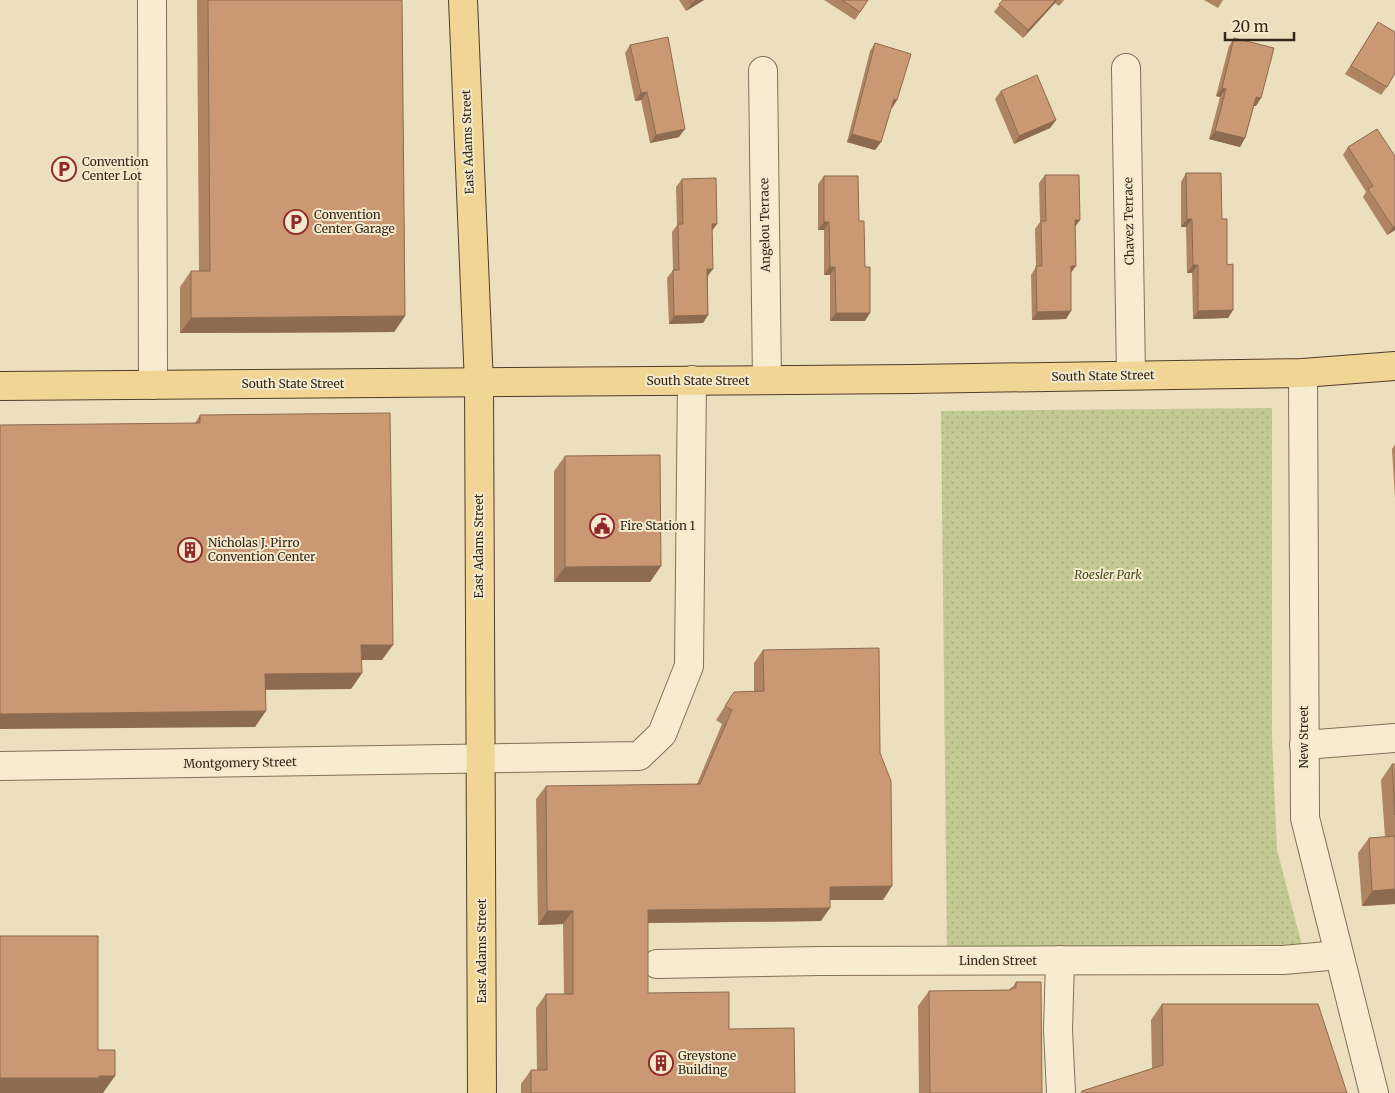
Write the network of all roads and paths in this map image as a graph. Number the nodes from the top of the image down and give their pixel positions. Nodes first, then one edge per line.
1 (152, 0) edge
2 (463, 0) edge
3 (1126, 68) dead end
4 (763, 71) dead end
5 (1395, 366) edge
6 (1303, 373) junction
7 (1131, 375) junction
8 (692, 380) junction
9 (767, 380) junction
10 (479, 384) junction
11 (153, 385) junction
12 (0, 386) edge
13 (1395, 738) edge
14 (1304, 744) junction
15 (480, 759) junction
16 (0, 766) edge
17 (1339, 955) junction
18 (1060, 960) junction
19 (657, 964) dead end
20 (482, 1093) edge
21 (1061, 1093) edge
22 (1374, 1093) edge

1 - 11 street
2 - 10 main road, East Adams Street
3 - 7 street, Chavez Terrace
4 - 9 street, Angelou Terrace
5 - 6 main road, South State Street
6 - 7 main road, South State Street
6 - 14 street, New Street
7 - 9 main road, South State Street
8 - 9 main road, South State Street
8 - 10 main road, South State Street
8 - 15 street, Montgomery Street
10 - 11 main road, South State Street
10 - 15 main road, East Adams Street
11 - 12 main road, South State Street
13 - 14 street
14 - 17 street, New Street
15 - 16 street, Montgomery Street
15 - 20 main road, East Adams Street
17 - 18 street, Linden Street
17 - 22 street, New Street
18 - 19 street, Linden Street
18 - 21 street

